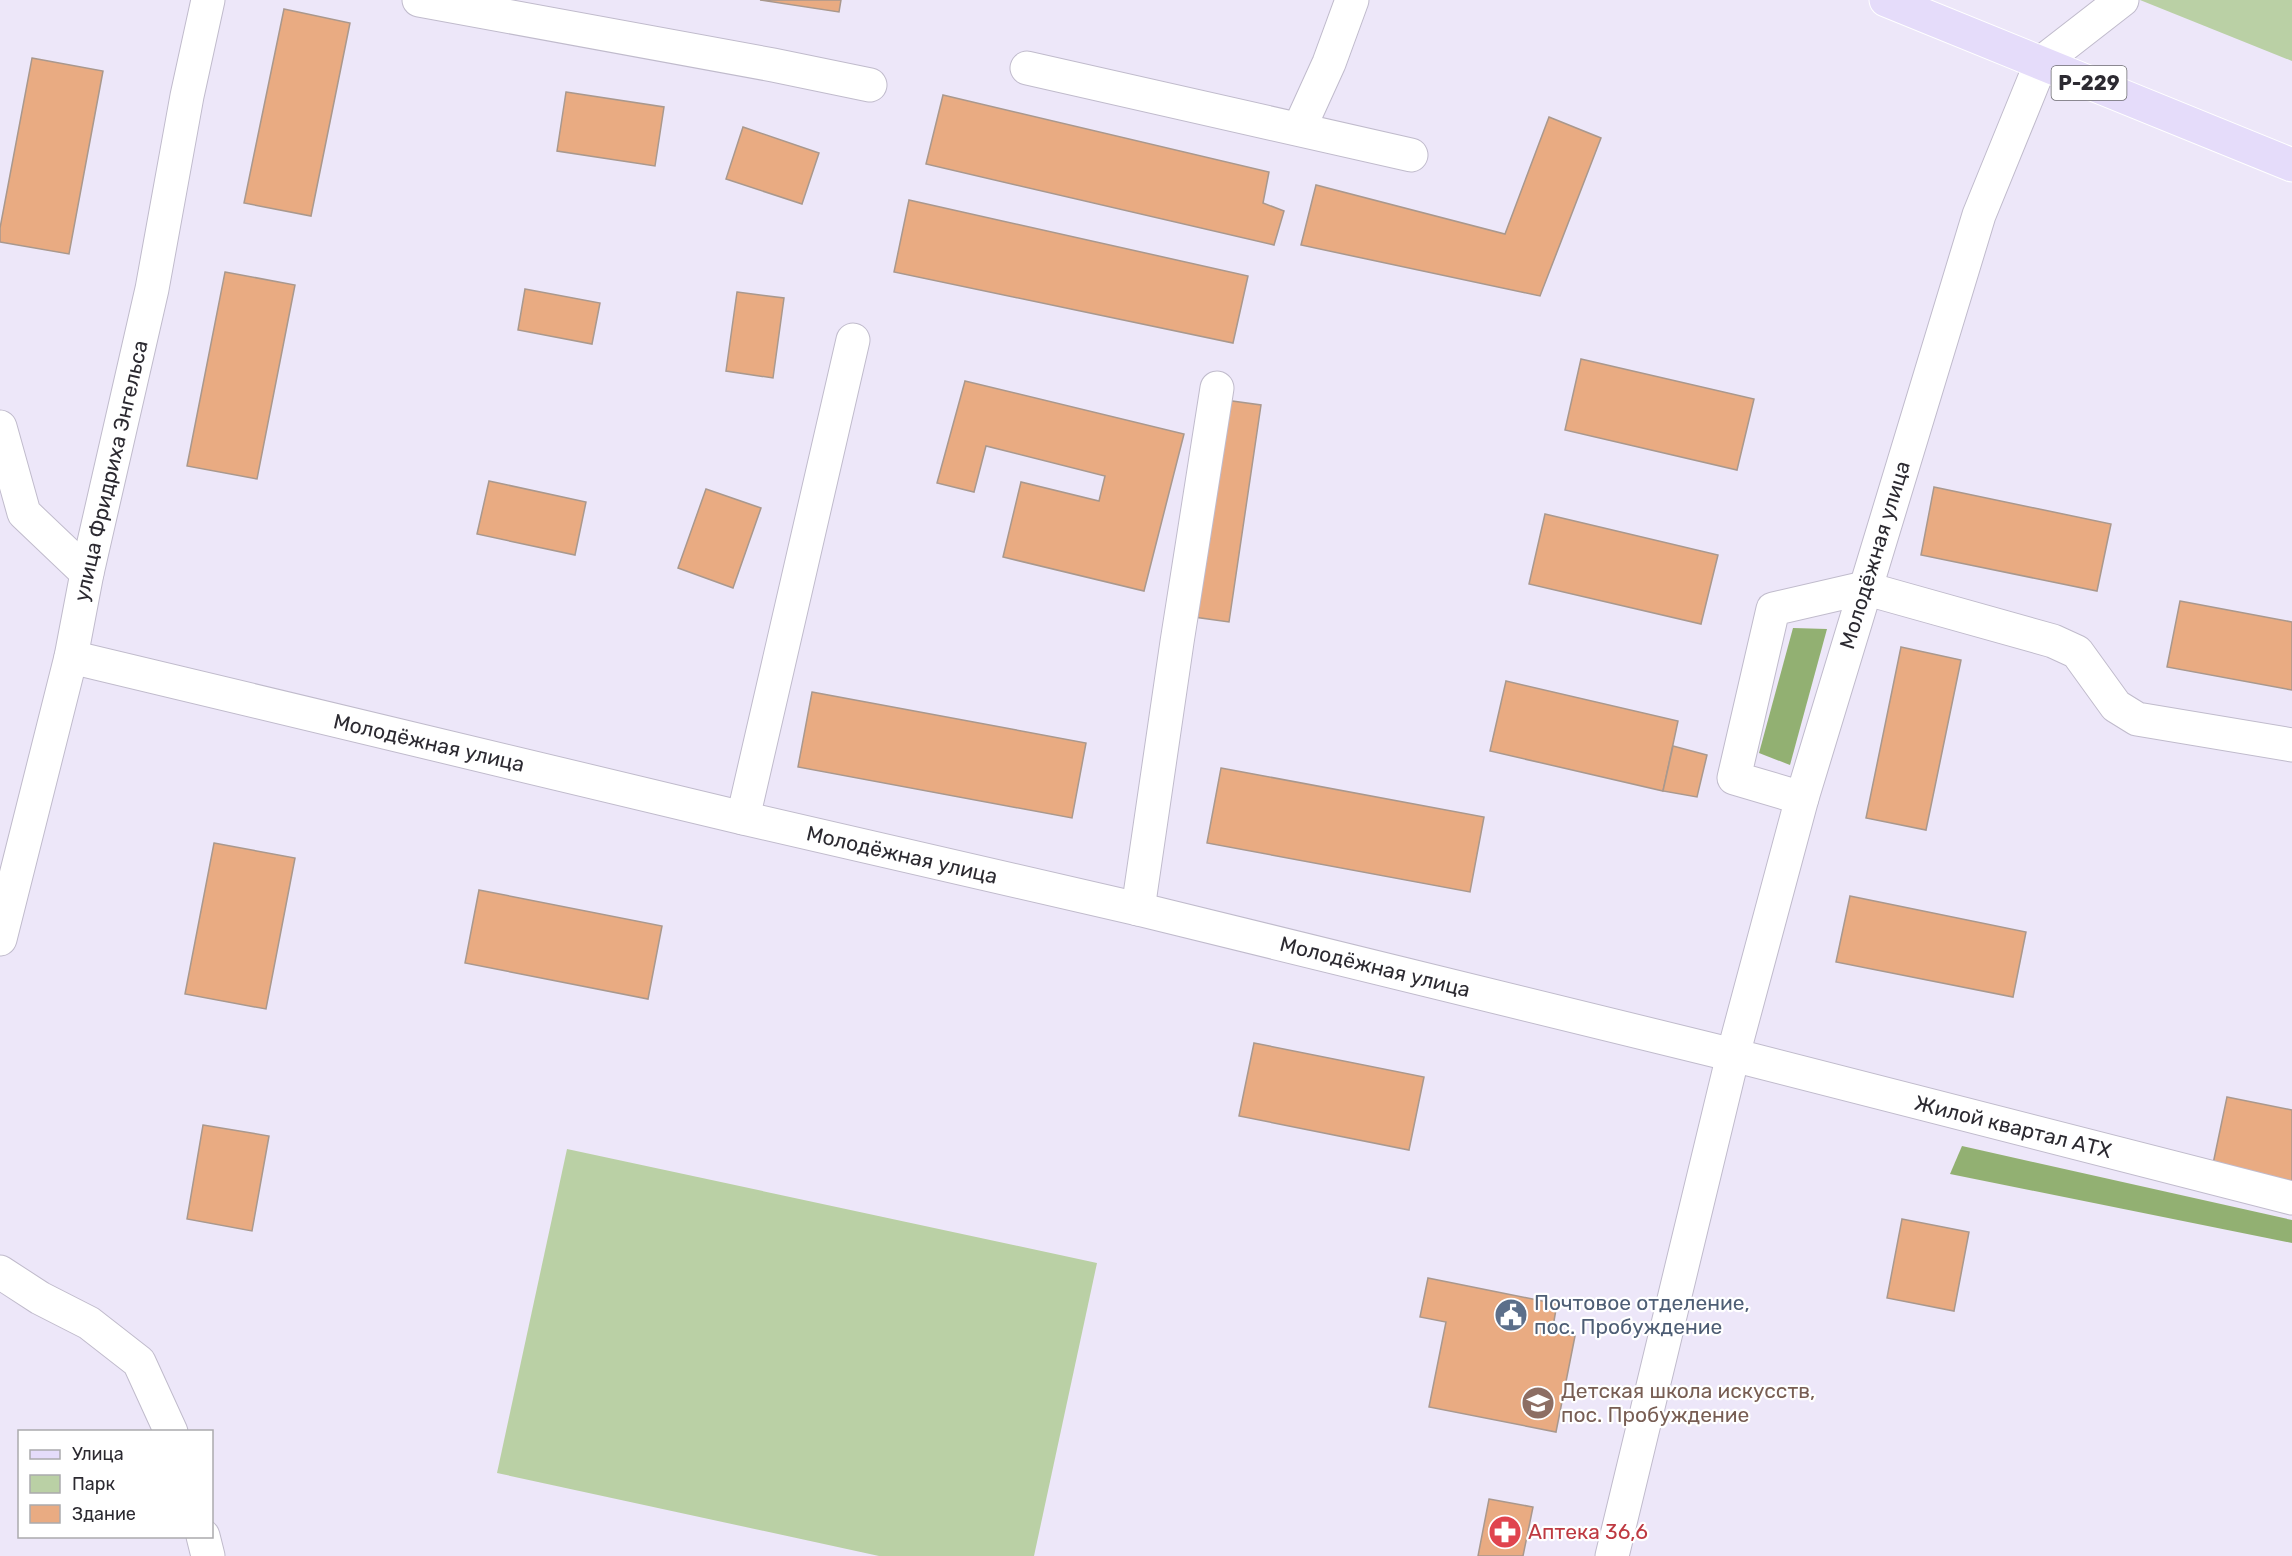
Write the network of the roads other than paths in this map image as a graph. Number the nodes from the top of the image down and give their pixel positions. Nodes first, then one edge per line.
1 (208, 0) edge
2 (418, 0) edge
3 (1352, 0) edge
4 (1886, 0) edge
5 (2122, 0) edge
6 (2041, 63) junction
7 (1027, 68) dead end
8 (870, 85) dead end
9 (1299, 129) junction
10 (1411, 155) dead end
11 (2292, 165) edge
12 (853, 340) dead end
13 (1217, 388) dead end
14 (0, 427) edge
15 (87, 573) junction
16 (1864, 588) junction
17 (71, 657) junction
18 (2292, 744) edge
19 (1802, 798) junction
20 (743, 818) junction
21 (1138, 909) junction
22 (0, 939) edge
23 (1733, 1055) junction
24 (2292, 1198) edge
25 (0, 1272) edge
26 (171, 1430) edge
27 (204, 1538) edge
28 (208, 1556) edge
29 (1612, 1556) edge

1 - 15 street, улица Фридриха Энгельса
2 - 8 street
3 - 9 street
4 - 6 main road, Р-229
5 - 6 street
6 - 11 main road, Р-229
6 - 16 street, Молодёжная улица
7 - 9 street
9 - 10 street
12 - 20 street
13 - 21 street
14 - 15 street
15 - 17 street, улица Фридриха Энгельса
16 - 18 street
16 - 19 street, Молодёжная улица
16 - 19 street
17 - 20 street, Молодёжная улица
17 - 22 street, улица Фридриха Энгельса
19 - 23 street, Молодёжная улица
20 - 21 street, Молодёжная улица
21 - 23 street, Молодёжная улица
23 - 24 street, Жилой квартал АТХ
23 - 29 street, Молодёжная улица
25 - 26 street
27 - 28 street

